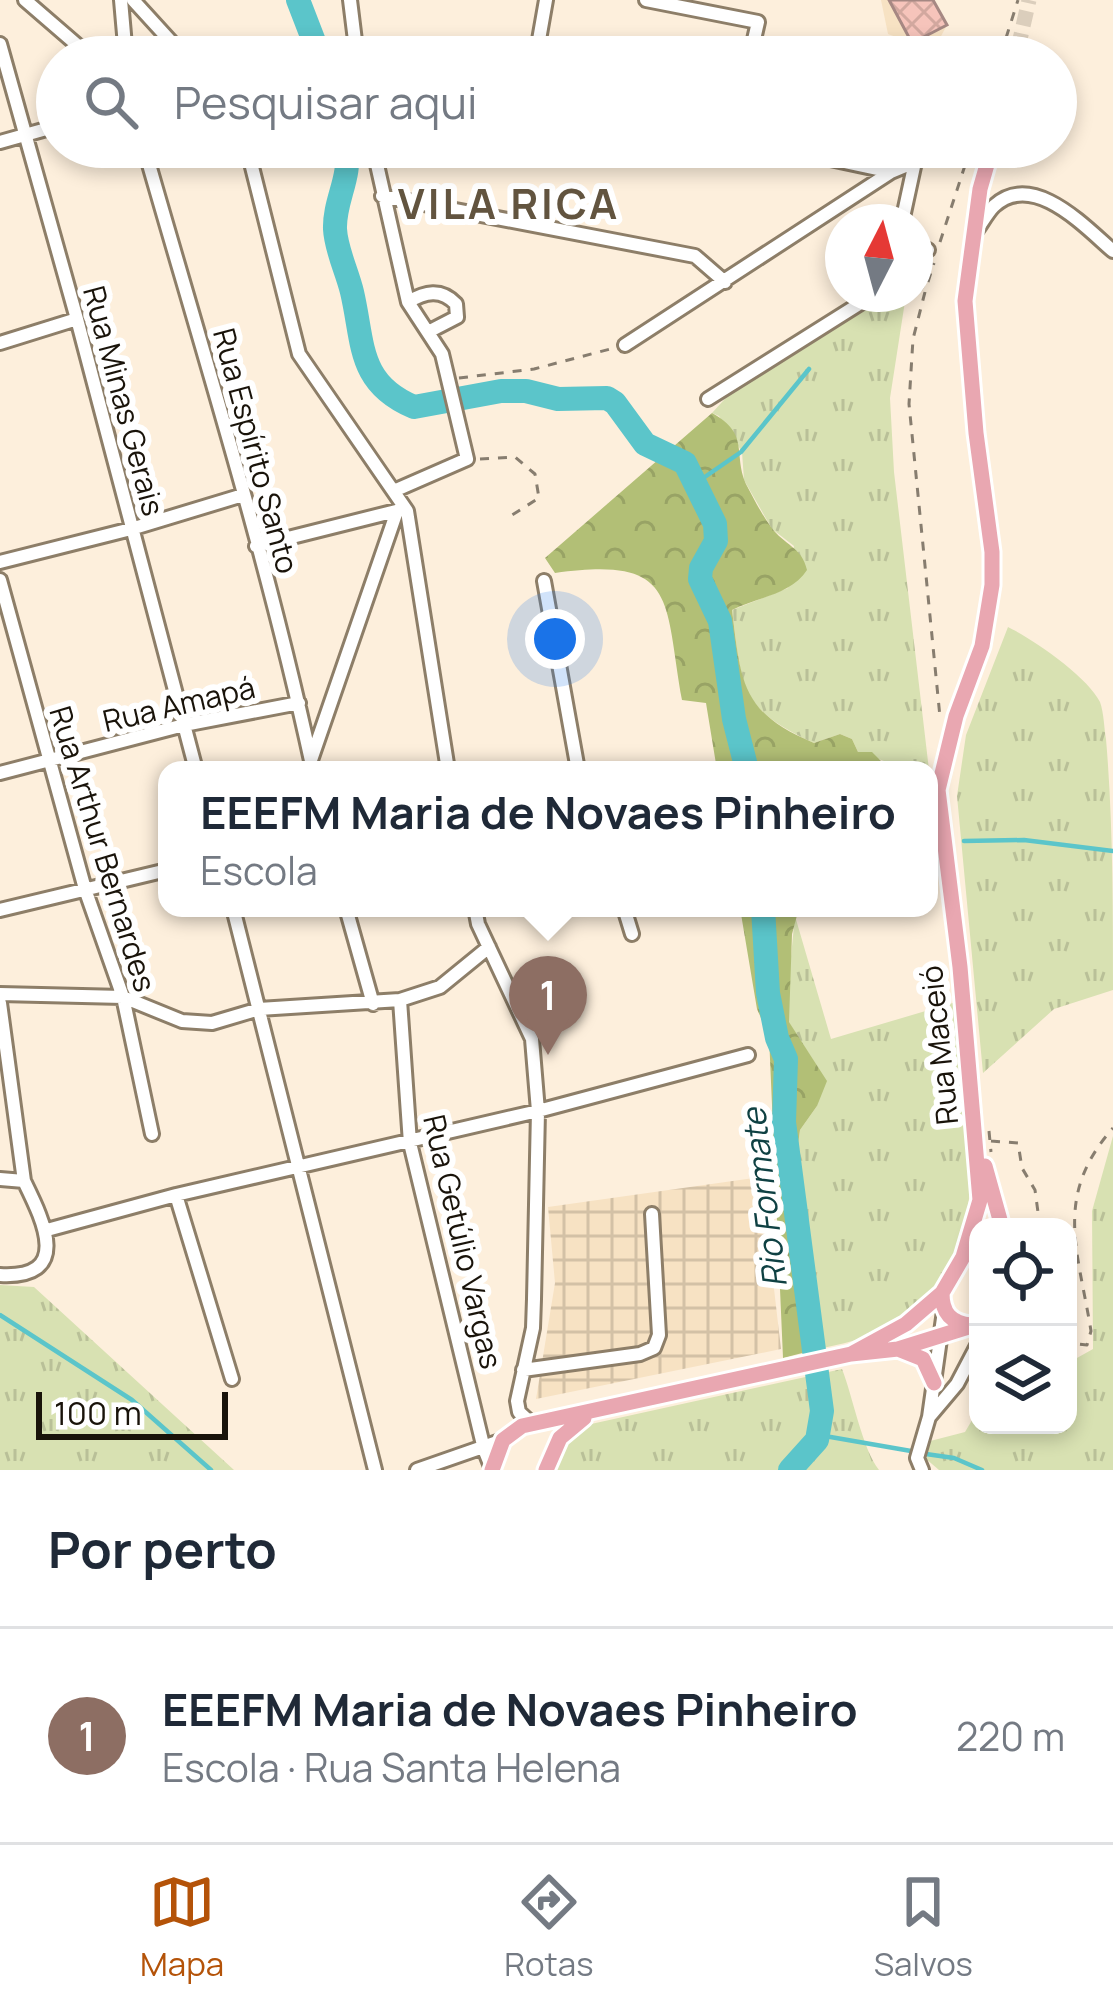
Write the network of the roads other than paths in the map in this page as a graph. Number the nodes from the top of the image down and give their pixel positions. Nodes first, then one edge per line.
1 (25, 0) edge
2 (350, 0) edge
3 (546, 0) edge
4 (646, 0) edge
5 (135, 3) edge
6 (121, 5) edge
7 (67, 36) edge
8 (123, 36) edge
9 (165, 36) edge
10 (354, 36) edge
11 (540, 36) edge
12 (755, 36) edge
13 (0, 44) edge
14 (36, 133) edge
15 (27, 135) junction
16 (0, 142) edge
17 (150, 168) edge
18 (252, 168) edge
19 (377, 168) edge
20 (872, 168) edge
21 (901, 168) edge
22 (914, 168) edge
23 (987, 168) edge
24 (891, 172) junction
25 (382, 196) junction
26 (906, 204) edge
27 (972, 236) junction
28 (1113, 251) edge
29 (725, 282) junction
30 (408, 302) junction
31 (846, 312) edge
32 (77, 319) junction
33 (428, 332) junction
34 (0, 343) edge
35 (625, 345) road end
36 (708, 399) dead end
37 (395, 490) junction
38 (243, 495) junction
39 (401, 510) junction
40 (131, 529) junction
41 (256, 546) junction
42 (0, 562) edge
43 (0, 580) edge
44 (544, 581) dead end
45 (299, 703) junction
46 (184, 724) junction
47 (48, 761) junction
48 (194, 761) edge
49 (311, 761) edge
50 (313, 761) edge
51 (446, 761) edge
52 (576, 761) edge
53 (0, 773) edge
54 (158, 872) edge
55 (86, 889) junction
56 (0, 910) edge
57 (235, 917) edge
58 (349, 917) edge
59 (478, 917) edge
60 (627, 917) edge
61 (632, 934) dead end
62 (492, 954) junction
63 (123, 997) junction
64 (0, 999) edge
65 (400, 1000) junction
66 (373, 1004) junction
67 (259, 1009) junction
68 (748, 1055) dead end
69 (538, 1112) junction
70 (152, 1134) dead end
71 (984, 1141) junction
72 (410, 1143) junction
73 (299, 1167) junction
74 (0, 1179) edge
75 (24, 1181) junction
76 (176, 1195) junction
77 (652, 1214) dead end
78 (977, 1218) edge
79 (1000, 1218) edge
80 (47, 1230) junction
81 (969, 1256) edge
82 (0, 1275) edge
83 (942, 1293) junction
84 (944, 1311) junction
85 (969, 1325) edge
86 (973, 1326) edge
87 (940, 1334) junction
88 (898, 1349) junction
89 (851, 1354) junction
90 (969, 1361) edge
91 (524, 1370) junction
92 (232, 1379) dead end
93 (934, 1383) junction
94 (597, 1411) junction
95 (929, 1417) junction
96 (532, 1424) junction
97 (503, 1440) junction
98 (484, 1449) junction
99 (549, 1461) edge
100 (375, 1470) edge
101 (417, 1470) edge
102 (492, 1470) edge
103 (922, 1470) edge

1 - 7 street
2 - 10 street
3 - 11 street
4 - 12 street
5 - 6 street
5 - 9 street
6 - 8 street
13 - 15 street, Rua Minas Gerais
14 - 15 street
15 - 16 street
15 - 32 street, Rua Minas Gerais
17 - 38 street, Rua Espírito Santo
18 - 37 street
19 - 25 street
20 - 24 street
21 - 24 street
22 - 26 street
23 - 27 main road, Rua Maceió
24 - 29 street
25 - 29 street
25 - 30 street
27 - 28 street
27 - 71 main road, Rua Maceió
29 - 35 street
30 - 33 street
30 - 33 street
31 - 36 street
32 - 34 street
32 - 40 street, Rua Minas Gerais
33 - 37 street
37 - 39 street
38 - 40 street
38 - 41 street, Rua Espírito Santo
39 - 41 street
39 - 50 street
39 - 51 street
40 - 42 street
40 - 46 street, Rua Minas Gerais
41 - 45 street, Rua Espírito Santo
43 - 47 street, Rua Arthur Bernardes
44 - 52 street
45 - 46 street, Rua Amapá
45 - 49 street, Rua Espírito Santo
46 - 47 street, Rua Amapá
46 - 48 street, Rua Minas Gerais
47 - 53 street, Rua Amapá
47 - 55 street, Rua Arthur Bernardes
54 - 55 street
55 - 56 street
55 - 63 street, Rua Arthur Bernardes
57 - 67 street
58 - 66 street
59 - 62 street
60 - 61 street
62 - 65 street
62 - 69 street
63 - 64 street
63 - 67 street
63 - 70 street, Rua Arthur Bernardes
64 - 75 street
65 - 66 street
65 - 72 street, Rua Getúlio Vargas
66 - 67 street
67 - 73 street
68 - 69 street
69 - 72 street
69 - 91 street
71 - 78 main road, Rua Maceió
71 - 79 main road, Rua Maceió
72 - 73 street
72 - 98 street, Rua Getúlio Vargas
73 - 76 street
73 - 100 street
74 - 75 street
75 - 80 street
76 - 80 street
76 - 92 street
77 - 91 street
80 - 82 street
81 - 83 main road, Rua Maceió
83 - 84 main road
83 - 89 main road, Rua Maceió
84 - 85 main road
84 - 87 street
86 - 87 main road, Rua Maceió
87 - 88 main road, Rua Maceió
87 - 93 street
88 - 89 main road, Rua Maceió
88 - 93 main road
89 - 94 main road, Rua Maceió
90 - 95 street
91 - 96 street
93 - 95 street
94 - 96 main road, Rua Maceió
94 - 99 main road, Rua Maceió
95 - 103 street
96 - 97 main road, Rua Maceió
96 - 99 main road
97 - 98 street
97 - 102 main road
98 - 101 street
98 - 102 street, Rua Getúlio Vargas

